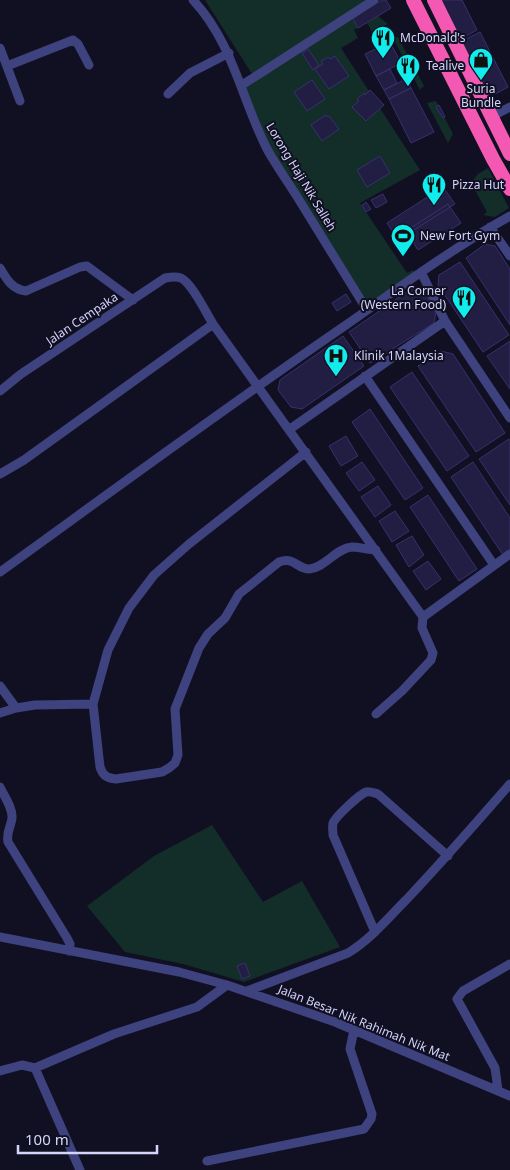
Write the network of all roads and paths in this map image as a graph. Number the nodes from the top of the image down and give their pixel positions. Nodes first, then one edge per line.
1 (193, 0) edge
2 (374, 0) edge
3 (414, 0) edge
4 (434, 0) edge
5 (0, 48) edge
6 (228, 53) junction
7 (89, 64) dead end
8 (7, 66) junction
9 (242, 85) junction
10 (168, 94) dead end
11 (20, 102) dead end
12 (510, 107) edge
13 (491, 117) junction
14 (510, 154) edge
15 (510, 189) edge
16 (510, 216) edge
17 (490, 227) junction
18 (510, 256) edge
19 (0, 268) edge
20 (421, 272) junction
21 (133, 300) junction
22 (367, 310) junction
23 (444, 321) junction
24 (213, 324) junction
25 (365, 376) junction
26 (257, 385) junction
27 (0, 391) edge
28 (510, 418) edge
29 (290, 429) junction
30 (306, 452) junction
31 (0, 474) edge
32 (376, 550) junction
33 (510, 554) edge
34 (494, 565) junction
35 (0, 572) edge
36 (423, 617) junction
37 (0, 686) edge
38 (93, 704) junction
39 (16, 708) junction
40 (0, 713) edge
41 (376, 714) dead end
42 (510, 784) edge
43 (0, 787) edge
44 (448, 856) junction
45 (375, 932) junction
46 (0, 937) edge
47 (70, 951) junction
48 (510, 964) edge
49 (227, 984) junction
50 (247, 991) junction
51 (354, 1030) junction
52 (35, 1068) junction
53 (0, 1070) edge
54 (498, 1090) junction
55 (510, 1096) edge
56 (207, 1161) dead end
57 (80, 1170) edge

1 - 6 street, Lorong Haji Nik Salleh
2 - 9 street
3 - 15 highway
4 - 13 highway
5 - 8 street
6 - 9 street, Lorong Haji Nik Salleh
6 - 10 street
7 - 8 street
8 - 11 street
9 - 22 street, Lorong Haji Nik Salleh
12 - 13 street
13 - 14 highway
16 - 17 street
17 - 18 street
17 - 20 street
19 - 21 street
20 - 22 street
20 - 23 street
21 - 24 street, Jalan Cempaka
21 - 27 street, Jalan Cempaka
22 - 26 street
23 - 25 street
23 - 28 street
24 - 26 street
24 - 31 street
25 - 29 street
25 - 34 street
26 - 29 street
26 - 35 street
29 - 30 street
30 - 32 street
30 - 38 street
32 - 36 street
32 - 38 street
33 - 34 street
34 - 36 street
36 - 41 street
37 - 39 street
38 - 39 street
39 - 40 street
42 - 44 street
43 - 47 street
44 - 45 street
44 - 45 street
45 - 50 street
46 - 47 street, Jalan Besar Nik Rahimah Nik Mat
47 - 49 street, Jalan Besar Nik Rahimah Nik Mat
48 - 54 street
49 - 50 street, Jalan Besar Nik Rahimah Nik Mat
49 - 52 street
50 - 51 street, Jalan Besar Nik Rahimah Nik Mat
51 - 54 street, Jalan Besar Nik Rahimah Nik Mat
51 - 56 street
52 - 53 street
52 - 57 street
54 - 55 street, Jalan Besar Nik Rahimah Nik Mat

